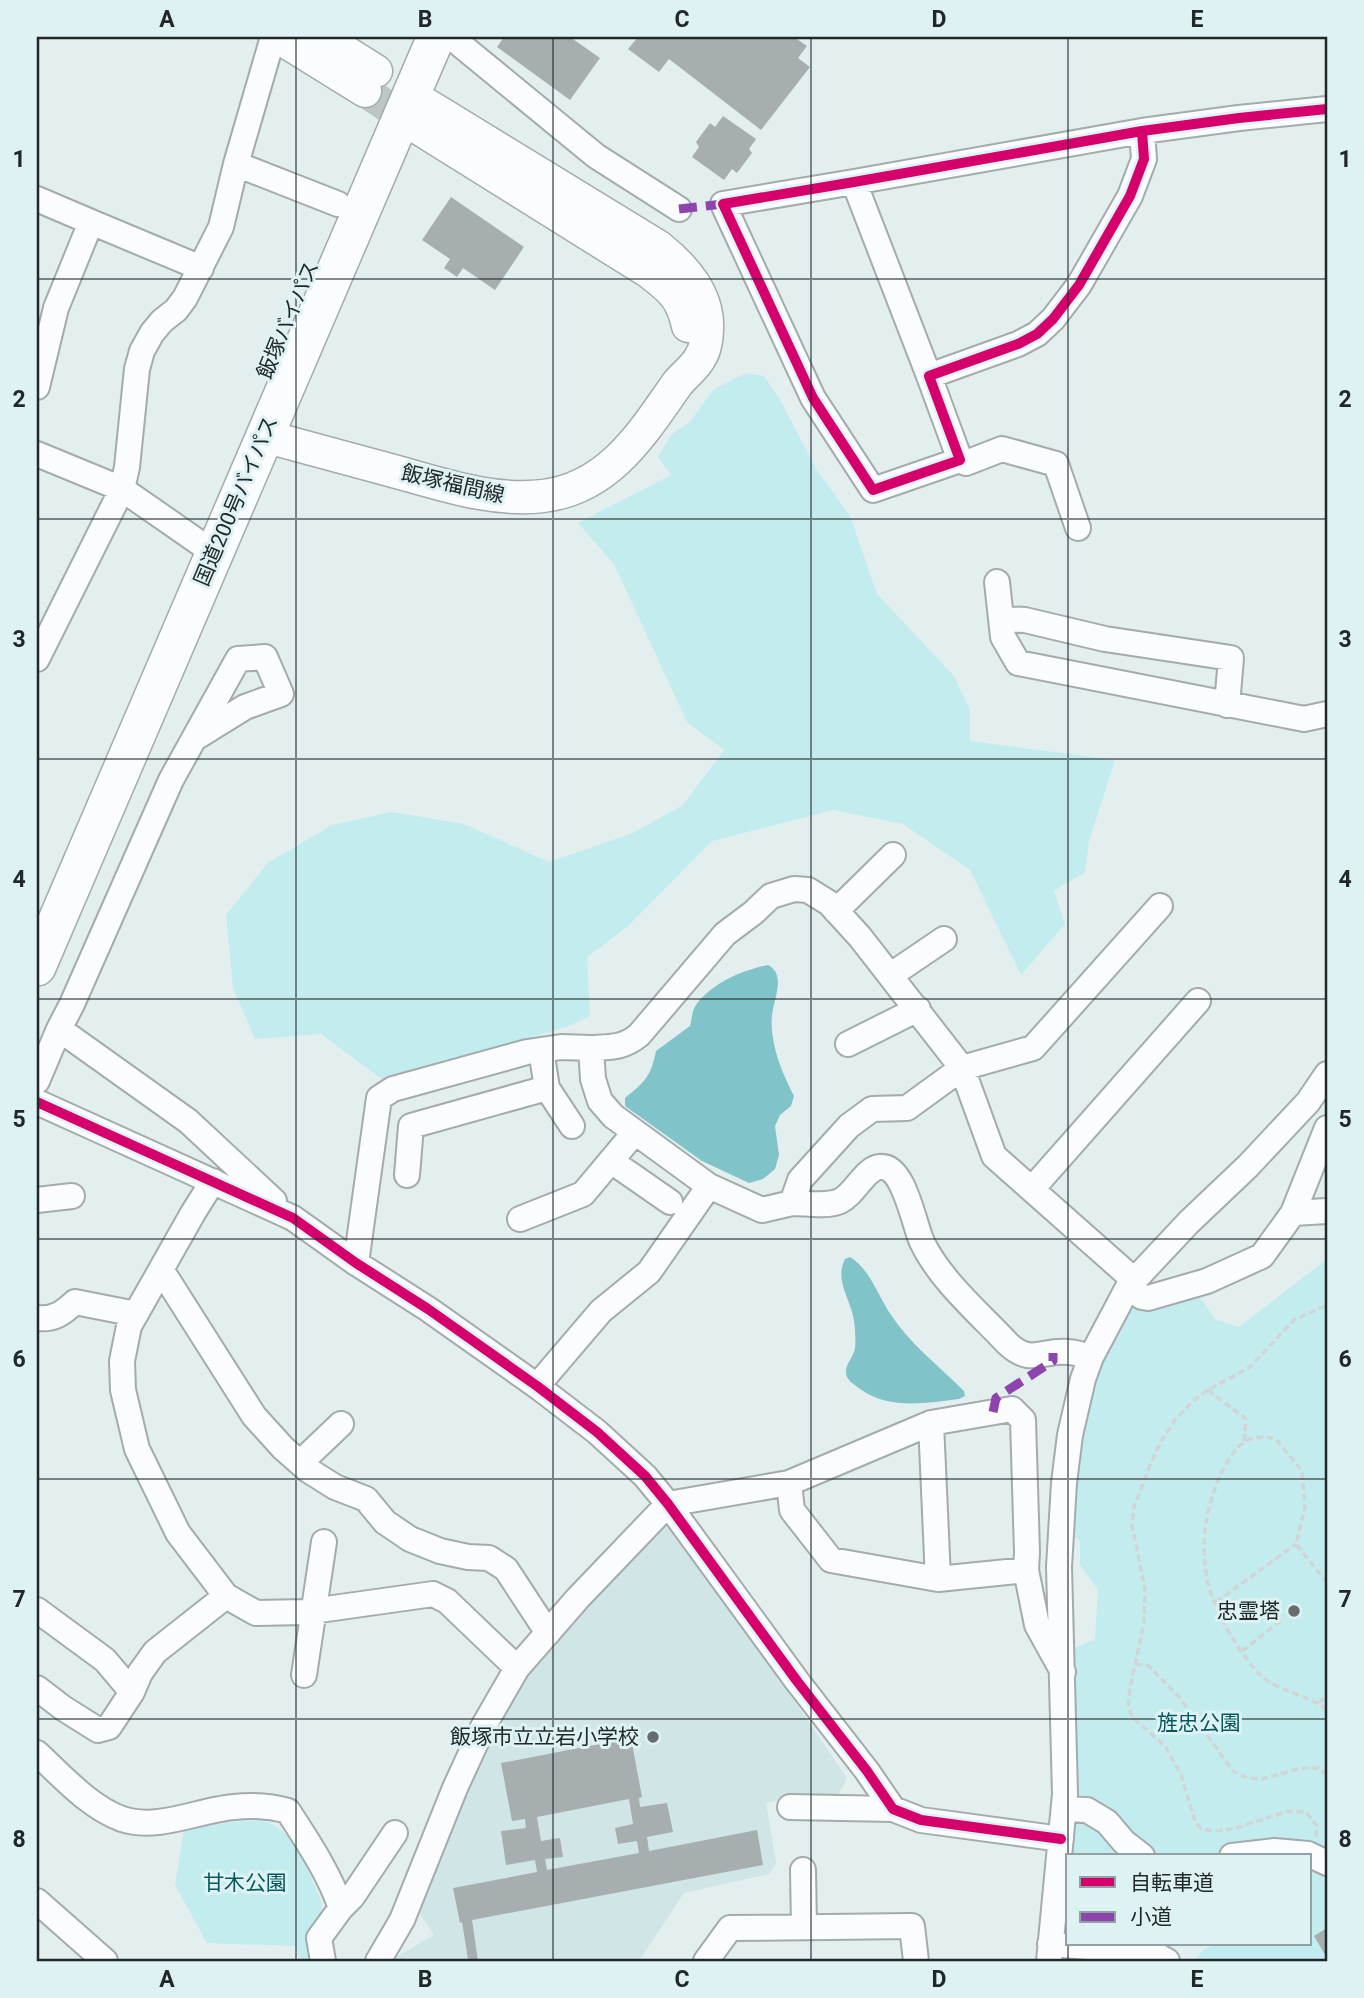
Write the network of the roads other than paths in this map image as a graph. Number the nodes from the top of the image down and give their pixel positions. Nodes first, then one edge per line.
1 (322, 37) edge
2 (410, 37) edge
3 (436, 37) edge
4 (451, 37) edge
5 (273, 44) edge
6 (1327, 109) edge
7 (423, 117) tunnel mouth
8 (1142, 131) junction
9 (236, 164) junction
10 (854, 182) junction
11 (37, 199) edge
12 (338, 204) junction
13 (679, 209) dead end
14 (91, 222) junction
15 (201, 268) junction
16 (929, 376) junction
17 (37, 387) edge
18 (264, 436) junction
19 (37, 454) edge
20 (960, 460) junction
21 (122, 489) junction
22 (1078, 528) dead end
23 (204, 547) junction
24 (998, 582) dead end
25 (1001, 619) junction
26 (37, 659) edge
27 (1227, 705) junction
28 (1327, 714) edge
29 (195, 738) dead end
30 (892, 855) dead end
31 (1160, 906) dead end
32 (836, 911) junction
33 (37, 914) edge
34 (944, 939) dead end
35 (37, 967) edge
36 (891, 975) junction
37 (1198, 1001) dead end
38 (918, 1009) junction
39 (59, 1029) junction
40 (848, 1044) dead end
41 (591, 1048) junction
42 (541, 1050) junction
43 (962, 1068) junction
44 (1327, 1074) edge
45 (37, 1082) edge
46 (547, 1088) junction
47 (37, 1102) edge
48 (572, 1126) dead end
49 (1327, 1128) edge
50 (635, 1132) junction
51 (611, 1161) junction
52 (407, 1175) dead end
53 (213, 1181) junction
54 (709, 1186) junction
55 (1032, 1189) junction
56 (72, 1196) dead end
57 (37, 1200) edge
58 (670, 1202) dead end
59 (792, 1203) junction
60 (1327, 1210) edge
61 (1297, 1213) junction
62 (293, 1218) junction
63 (520, 1219) dead end
64 (1327, 1222) edge
65 (356, 1263) junction
66 (162, 1271) junction
67 (1131, 1283) junction
68 (136, 1314) junction
69 (37, 1318) edge
70 (1091, 1357) junction
71 (537, 1386) junction
72 (931, 1423) junction
73 (341, 1424) dead end
74 (300, 1463) junction
75 (789, 1483) junction
76 (667, 1504) junction
77 (324, 1542) dead end
78 (1026, 1570) junction
79 (937, 1578) junction
80 (226, 1596) junction
81 (37, 1610) edge
82 (313, 1611) junction
83 (548, 1633) junction
84 (517, 1668) junction
85 (1063, 1672) junction
86 (304, 1675) dead end
87 (37, 1688) edge
88 (132, 1692) junction
89 (37, 1753) edge
90 (790, 1807) dead end
91 (893, 1809) junction
92 (1063, 1810) junction
93 (395, 1833) dead end
94 (1061, 1839) junction
95 (1139, 1854) edge
96 (1249, 1854) edge
97 (1290, 1854) edge
98 (803, 1870) dead end
99 (37, 1900) edge
100 (341, 1908) junction
101 (804, 1927) junction
102 (1049, 1953) edge
103 (105, 1961) edge
104 (323, 1961) edge
105 (378, 1961) edge
106 (706, 1961) edge
107 (916, 1961) edge
108 (1167, 1961) edge

1 - 5 main road
2 - 12 highway, 飯塚バイパス
3 - 18 highway, 国道200号バイパス
4 - 13 street
5 - 9 street
6 - 8 street
7 - 18 main road, 飯塚福間線
8 - 10 street
8 - 16 street
9 - 12 street
9 - 15 street
10 - 16 street
10 - 20 street
11 - 14 street
12 - 23 highway, 飯塚バイパス
14 - 15 street
14 - 17 street
15 - 21 street
16 - 20 street
18 - 23 highway, 国道200号バイパス
19 - 21 street
20 - 22 street
21 - 23 street
21 - 26 street
23 - 33 highway, 飯塚バイパス
23 - 35 highway, 国道200号バイパス
24 - 25 street
25 - 27 street
25 - 27 street
27 - 28 street
29 - 39 street
30 - 32 street
31 - 43 street
32 - 36 street
32 - 41 street
34 - 36 street
36 - 38 street
37 - 55 street
38 - 40 street
38 - 43 street
39 - 45 street
39 - 62 street
41 - 42 street
41 - 50 street
42 - 46 street
42 - 65 street
43 - 55 street
43 - 59 street
44 - 67 street
46 - 48 street
46 - 52 street
47 - 53 street
49 - 61 street
50 - 51 street
50 - 54 street
51 - 58 street
51 - 63 street
53 - 62 street
53 - 66 street
54 - 59 street
54 - 71 street
55 - 67 street
56 - 57 street
59 - 70 street
60 - 61 street
61 - 64 street
61 - 67 street
62 - 65 street
65 - 71 street
66 - 68 street
66 - 74 street
67 - 70 street
68 - 69 street
68 - 80 street
70 - 85 street
71 - 76 street
72 - 75 street
72 - 78 street
72 - 79 street
73 - 74 street
74 - 83 street
75 - 76 street
75 - 79 street
76 - 83 street
76 - 91 street
77 - 82 street
78 - 79 street
78 - 85 street
80 - 82 street
80 - 88 street
81 - 88 street
82 - 84 street
82 - 86 street
83 - 84 street
84 - 105 street
85 - 92 street
87 - 88 street
89 - 100 street
90 - 91 street
91 - 94 street
92 - 94 street
92 - 95 street
93 - 100 street
94 - 102 street
96 - 97 street
98 - 101 street
99 - 103 street
100 - 104 street
101 - 106 street
101 - 107 street
102 - 108 street

